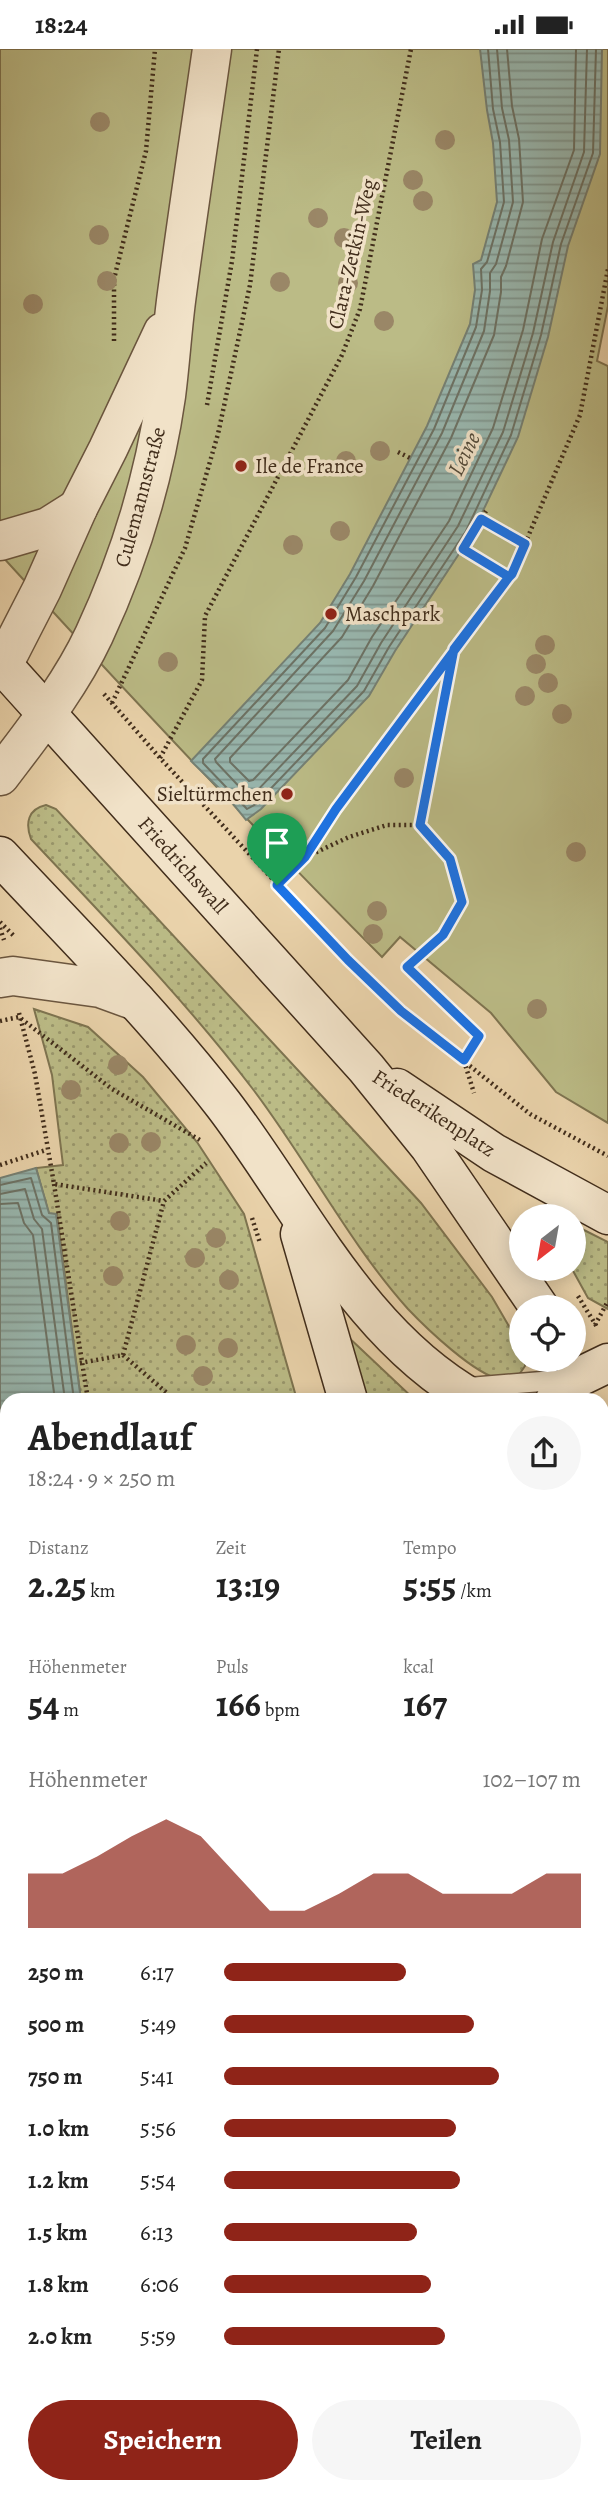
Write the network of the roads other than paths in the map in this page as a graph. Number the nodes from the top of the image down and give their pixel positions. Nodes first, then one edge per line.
1 (212, 49) edge
2 (176, 304) junction
3 (78, 508) junction
4 (0, 541) edge
5 (1, 666) edge
6 (46, 714) junction
7 (0, 776) edge
8 (0, 856) edge
9 (0, 978) edge
10 (135, 1001) junction
11 (366, 1068) junction
12 (293, 1209) junction
13 (608, 1215) edge
14 (531, 1295) edge
15 (584, 1381) edge
16 (346, 1393) edge
17 (464, 1393) edge
18 (474, 1393) edge

1 - 2 main road, Culemannstraße
2 - 3 main road, Culemannstraße
2 - 6 main road, Culemannstraße
3 - 4 main road
3 - 5 main road, Culemannstraße
5 - 6 main road, Friedrichswall
6 - 7 main road, Culemannstraße
6 - 11 main road, Friedrichswall
8 - 10 main road
9 - 10 main road
10 - 12 main road
11 - 13 main road, Friederikenplatz
11 - 14 main road, Friederikenplatz
12 - 16 main road
12 - 17 main road
15 - 18 lane

